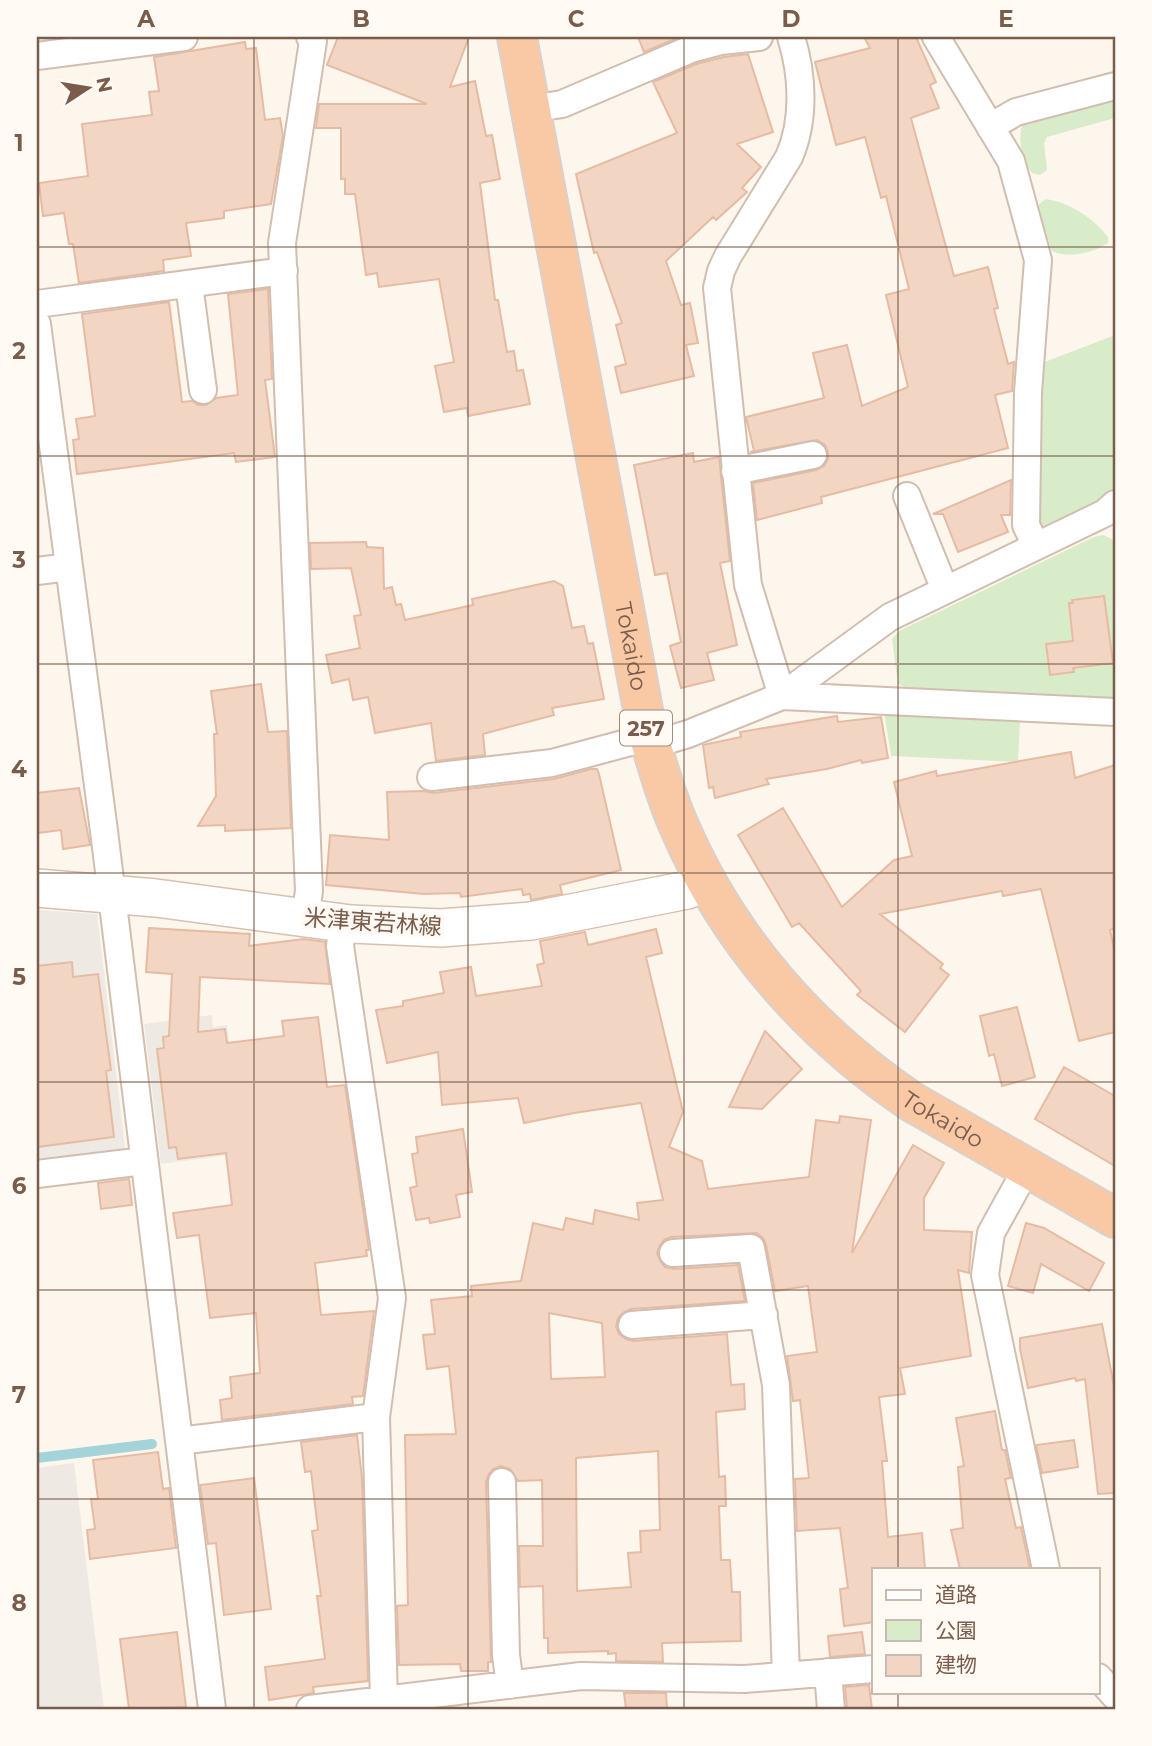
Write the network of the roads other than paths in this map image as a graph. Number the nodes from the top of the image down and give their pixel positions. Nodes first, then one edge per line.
1 (184, 37) edge
2 (310, 37) edge
3 (517, 37) edge
4 (759, 37) edge
5 (791, 37) edge
6 (936, 37) edge
7 (37, 56) edge
8 (1115, 86) edge
9 (531, 109) junction
10 (990, 127) junction
11 (284, 271) junction
12 (189, 284) junction
13 (37, 304) edge
14 (37, 324) edge
15 (203, 390) dead end
16 (813, 455) dead end
17 (736, 471) junction
18 (907, 496) dead end
19 (1114, 508) edge
20 (1036, 546) junction
21 (69, 567) junction
22 (37, 571) edge
23 (945, 590) junction
24 (782, 696) junction
25 (1115, 712) edge
26 (650, 741) junction
27 (431, 777) dead end
28 (705, 881) junction
29 (37, 888) edge
30 (112, 894) junction
31 (306, 918) junction
32 (343, 923) junction
33 (144, 1161) junction
34 (1027, 1168) junction
35 (37, 1174) edge
36 (1115, 1218) edge
37 (673, 1253) dead end
38 (764, 1315) junction
39 (632, 1325) dead end
40 (376, 1417) junction
41 (178, 1441) junction
42 (502, 1482) dead end
43 (1046, 1568) edge
44 (872, 1669) edge
45 (828, 1672) junction
46 (786, 1676) junction
47 (1100, 1679) edge
48 (510, 1685) junction
49 (1115, 1696) edge
50 (477, 1699) edge
51 (384, 1700) junction
52 (212, 1709) edge
53 (310, 1709) edge
54 (831, 1709) edge

1 - 7 street
2 - 11 street
3 - 9 highway, Tokaido / 257
4 - 9 street
5 - 17 street
6 - 10 street
8 - 10 street
9 - 26 highway, Tokaido / 257
10 - 20 street
11 - 12 street
11 - 31 street
12 - 13 street
12 - 15 street
14 - 21 street
16 - 17 street
17 - 24 street
18 - 23 street
19 - 20 street
20 - 23 street
21 - 22 street
21 - 30 street
23 - 24 street
24 - 25 street
24 - 26 street
26 - 27 street
26 - 28 highway, Tokaido / 257
28 - 32 main road, 米津東若林線
28 - 34 highway, Tokaido / 257
29 - 30 main road, 米津東若林線
30 - 31 main road, 米津東若林線
30 - 33 street
31 - 32 main road, 米津東若林線
32 - 40 street
33 - 35 street
33 - 41 street
34 - 36 highway, Tokaido / 257
34 - 43 street
37 - 38 street
38 - 39 street
38 - 46 street
40 - 41 street
40 - 51 street
41 - 52 street
42 - 48 street
44 - 45 street
45 - 46 street
45 - 54 street
46 - 48 street
47 - 49 street
48 - 50 street
50 - 51 street
51 - 53 street

